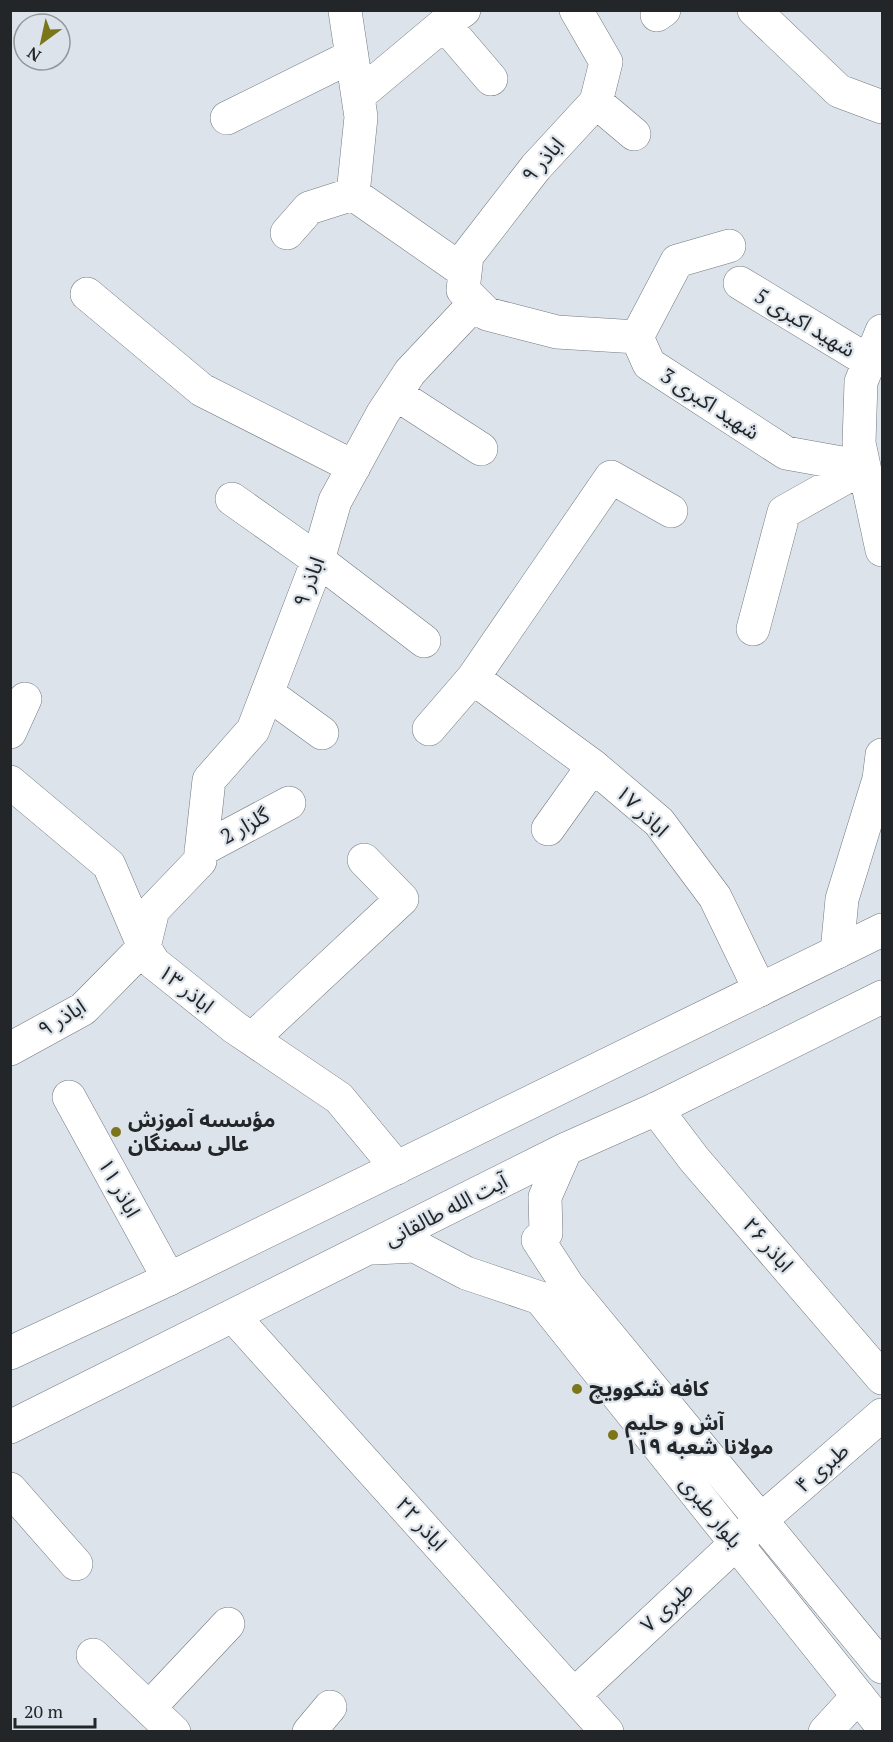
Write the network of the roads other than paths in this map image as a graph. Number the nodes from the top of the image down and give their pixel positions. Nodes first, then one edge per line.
1 (576, 10) edge
2 (754, 10) edge
3 (345, 11) edge
4 (454, 17) edge
5 (352, 56) junction
6 (491, 79) dead end
7 (358, 96) junction
8 (596, 102) junction
9 (882, 107) edge
10 (226, 118) dead end
11 (634, 134) dead end
12 (353, 194) junction
13 (287, 233) dead end
14 (729, 246) dead end
15 (465, 272) junction
16 (740, 283) dead end
17 (87, 294) dead end
18 (475, 303) junction
19 (882, 332) edge
20 (637, 337) junction
21 (870, 362) junction
22 (396, 394) junction
23 (481, 449) dead end
24 (354, 467) junction
25 (864, 467) junction
26 (232, 499) dead end
27 (670, 511) dead end
28 (882, 550) edge
29 (318, 560) junction
30 (753, 629) dead end
31 (424, 641) dead end
32 (473, 678) junction
33 (267, 693) junction
34 (25, 699) dead end
35 (429, 729) dead end
36 (10, 732) edge
37 (322, 733) dead end
38 (882, 755) edge
39 (593, 766) junction
40 (10, 782) edge
41 (289, 802) dead end
42 (548, 828) dead end
43 (201, 850) junction
44 (364, 860) dead end
45 (882, 930) edge
46 (144, 947) junction
47 (837, 952) junction
48 (760, 990) junction
49 (882, 997) edge
50 (15, 1039) edge
51 (252, 1039) junction
52 (69, 1097) dead end
53 (656, 1109) junction
54 (566, 1149) junction
55 (397, 1168) junction
56 (369, 1249) junction
57 (169, 1279) junction
58 (554, 1292) junction
59 (234, 1317) junction
60 (10, 1353) edge
61 (882, 1378) edge
62 (881, 1420) edge
63 (10, 1427) edge
64 (10, 1489) edge
65 (761, 1520) junction
66 (736, 1543) junction
67 (76, 1564) dead end
68 (228, 1624) dead end
69 (93, 1655) dead end
70 (882, 1667) edge
71 (574, 1695) junction
72 (858, 1696) junction
73 (330, 1707) dead end
74 (148, 1708) junction
75 (882, 1726) edge
76 (174, 1731) edge
77 (309, 1731) edge
78 (607, 1731) edge
79 (825, 1731) edge

1 - 8 street
2 - 9 street
3 - 5 street
4 - 6 street
4 - 7 street
5 - 7 street
5 - 10 street
7 - 12 street
8 - 11 street
8 - 15 street, اباذر ۹
12 - 13 street
12 - 15 street
14 - 20 street
15 - 18 street
16 - 21 street, شهید اکبری 5
17 - 24 street
18 - 20 street
18 - 22 street, اباذر ۹
19 - 21 street
20 - 25 street, شهید اکبری 3
21 - 25 street
22 - 23 street
22 - 24 street, اباذر ۹
24 - 29 street, اباذر ۹
25 - 28 street
25 - 30 street
26 - 29 street
27 - 32 street
29 - 31 street
29 - 33 street, اباذر ۹
32 - 35 street
32 - 39 street, اباذر ۱۷
33 - 37 street
33 - 43 street, اباذر ۹
34 - 36 street
38 - 47 street
39 - 42 street
39 - 48 street, اباذر ۱۷
40 - 46 street, اباذر ۱۳
41 - 43 street, گلزار 2
43 - 46 street, اباذر ۹
44 - 51 street
45 - 47 street
46 - 50 street, اباذر ۹
46 - 51 street, اباذر ۱۳
47 - 48 street
48 - 55 street
49 - 53 street, آیت الله طالقانی
51 - 55 street, اباذر ۱۳
52 - 57 street, اباذر ۱۱
53 - 54 street, آیت الله طالقانی
53 - 61 street, اباذر ۲۶
54 - 56 street, آیت الله طالقانی
54 - 58 street
55 - 57 street
56 - 58 street
56 - 59 street, آیت الله طالقانی
57 - 60 street
58 - 65 street, بلوار طبری
58 - 66 street, بلوار طبری
59 - 63 street, آیت الله طالقانی
59 - 71 street, اباذر ۲۲
62 - 65 street, طبری ۴
64 - 67 street
65 - 66 street, طبری ۷
65 - 70 street, بلوار طبری
66 - 71 street, طبری ۷
66 - 72 street, بلوار طبری
68 - 74 street
69 - 74 street
71 - 78 street, اباذر ۲۲
72 - 75 street, بلوار طبری
72 - 79 street
73 - 77 street
74 - 76 street

